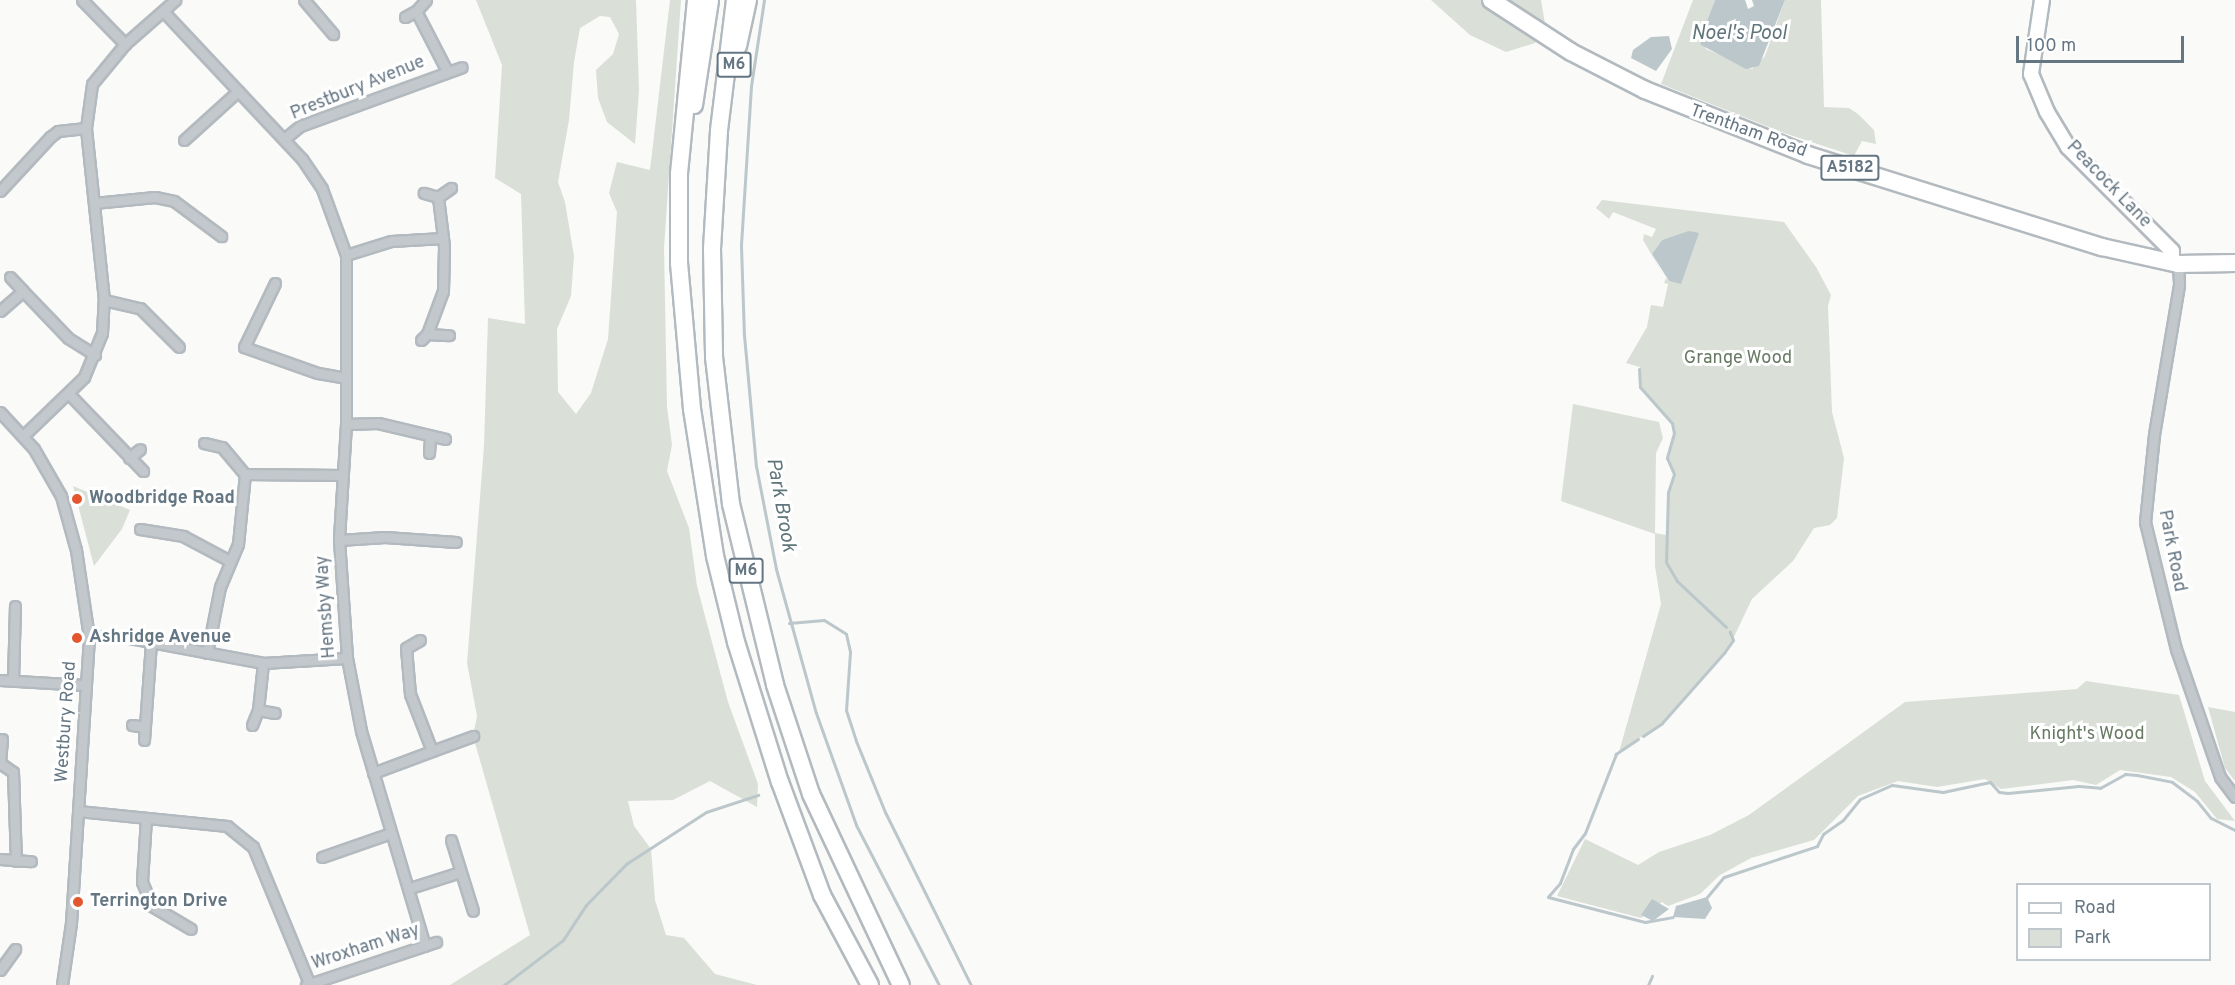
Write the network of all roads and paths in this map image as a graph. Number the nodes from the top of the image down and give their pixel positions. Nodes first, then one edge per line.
1 (82, 0) edge
2 (175, 0) edge
3 (304, 0) edge
4 (426, 0) edge
5 (696, 0) edge
6 (710, 0) edge
7 (735, 0) edge
8 (748, 0) edge
9 (1491, 0) edge
10 (2042, 0) edge
11 (163, 11) junction
12 (416, 11) junction
13 (405, 17) dead end
14 (333, 34) dead end
15 (125, 44) junction
16 (462, 67) dead end
17 (447, 71) junction
18 (238, 91) junction
19 (86, 128) junction
20 (719, 131) junction
21 (284, 139) junction
22 (184, 140) dead end
23 (451, 188) dead end
24 (0, 191) edge
25 (424, 193) dead end
26 (438, 197) junction
27 (94, 203) junction
28 (221, 237) dead end
29 (443, 238) junction
30 (346, 255) junction
31 (2175, 263) junction
32 (2235, 263) edge
33 (10, 277) dead end
34 (275, 283) dead end
35 (23, 291) junction
36 (104, 300) junction
37 (0, 311) edge
38 (449, 335) dead end
39 (180, 347) dead end
40 (244, 347) junction
41 (95, 355) junction
42 (241, 357) dead end
43 (689, 358) junction
44 (346, 378) junction
45 (69, 394) junction
46 (0, 412) edge
47 (346, 424) junction
48 (23, 436) junction
49 (430, 437) junction
50 (445, 439) dead end
51 (204, 443) dead end
52 (140, 449) dead end
53 (429, 453) dead end
54 (129, 458) junction
55 (143, 471) dead end
56 (246, 474) junction
57 (342, 475) junction
58 (140, 529) dead end
59 (339, 540) junction
60 (456, 542) dead end
61 (230, 561) junction
62 (15, 606) dead end
63 (89, 637) junction
64 (420, 640) dead end
65 (151, 642) junction
66 (207, 653) junction
67 (347, 658) junction
68 (263, 663) junction
69 (0, 680) edge
70 (13, 681) junction
71 (85, 686) junction
72 (258, 710) junction
73 (276, 713) dead end
74 (132, 725) dead end
75 (252, 725) dead end
76 (146, 727) junction
77 (473, 736) dead end
78 (2, 739) dead end
79 (144, 740) dead end
80 (432, 751) junction
81 (0, 763) edge
82 (12, 772) junction
83 (23, 773) dead end
84 (373, 773) junction
85 (2235, 797) edge
86 (78, 811) junction
87 (146, 818) junction
88 (391, 833) junction
89 (451, 840) dead end
90 (322, 857) dead end
91 (0, 859) edge
92 (16, 861) junction
93 (31, 861) dead end
94 (460, 872) junction
95 (410, 888) junction
96 (473, 911) dead end
97 (191, 929) dead end
98 (436, 942) dead end
99 (425, 946) junction
100 (15, 949) dead end
101 (0, 970) edge
102 (308, 984) edge
103 (62, 985) edge
104 (870, 985) edge
105 (901, 985) edge

1 - 15 street
2 - 11 street
3 - 14 street
4 - 12 street
5 - 43 highway, M6
6 - 43 highway, M6
7 - 20 highway, M6
8 - 20 highway, M6
9 - 31 highway, Trentham Road / A5182
10 - 31 street, Peacock Lane
11 - 15 street
11 - 18 street, Hemsby Way
12 - 13 street
12 - 17 street, Prestbury Avenue
15 - 19 street
16 - 17 street, Prestbury Avenue
17 - 21 street, Prestbury Avenue
18 - 21 street, Hemsby Way
18 - 22 street
19 - 24 street
19 - 27 street
20 - 105 highway, M6
21 - 30 street, Hemsby Way
23 - 26 street
25 - 26 street
26 - 29 street
27 - 28 street
27 - 36 street
29 - 30 street
29 - 38 street
30 - 44 street, Hemsby Way
31 - 32 highway, Trentham Road / A5182
31 - 85 street, Park Road
33 - 35 street
34 - 40 street
35 - 37 street
35 - 41 street
36 - 39 street
36 - 41 street
40 - 42 street
40 - 44 street
41 - 45 street
43 - 104 highway, M6
44 - 47 street, Hemsby Way
45 - 48 street
45 - 54 street
46 - 48 street, Westbury Road
47 - 49 street
47 - 57 street, Hemsby Way
48 - 63 street, Westbury Road
49 - 50 street
49 - 53 street
51 - 56 street
52 - 54 street
54 - 55 street
56 - 57 street
56 - 61 street
57 - 59 street, Hemsby Way
58 - 61 street
59 - 60 street
59 - 67 street, Hemsby Way
61 - 66 street
62 - 70 street
63 - 65 street
63 - 71 street, Westbury Road
64 - 80 street
65 - 66 street
65 - 76 street
66 - 68 street
67 - 68 street
67 - 84 street, Hemsby Way
68 - 72 street
69 - 70 street
70 - 71 street
71 - 86 street, Westbury Road
72 - 73 street
72 - 75 street
74 - 76 street
76 - 79 street
77 - 80 street
78 - 81 street
80 - 84 street
81 - 82 street
82 - 83 street
82 - 92 street
84 - 88 street, Hemsby Way
86 - 87 street
86 - 103 street, Westbury Road
87 - 97 street
87 - 102 street
88 - 90 street
88 - 95 street, Hemsby Way
89 - 94 street
91 - 92 street
92 - 93 street
94 - 95 street
94 - 96 street
95 - 99 street, Hemsby Way
98 - 99 street, Wroxham Way
99 - 102 street, Wroxham Way
100 - 101 street

